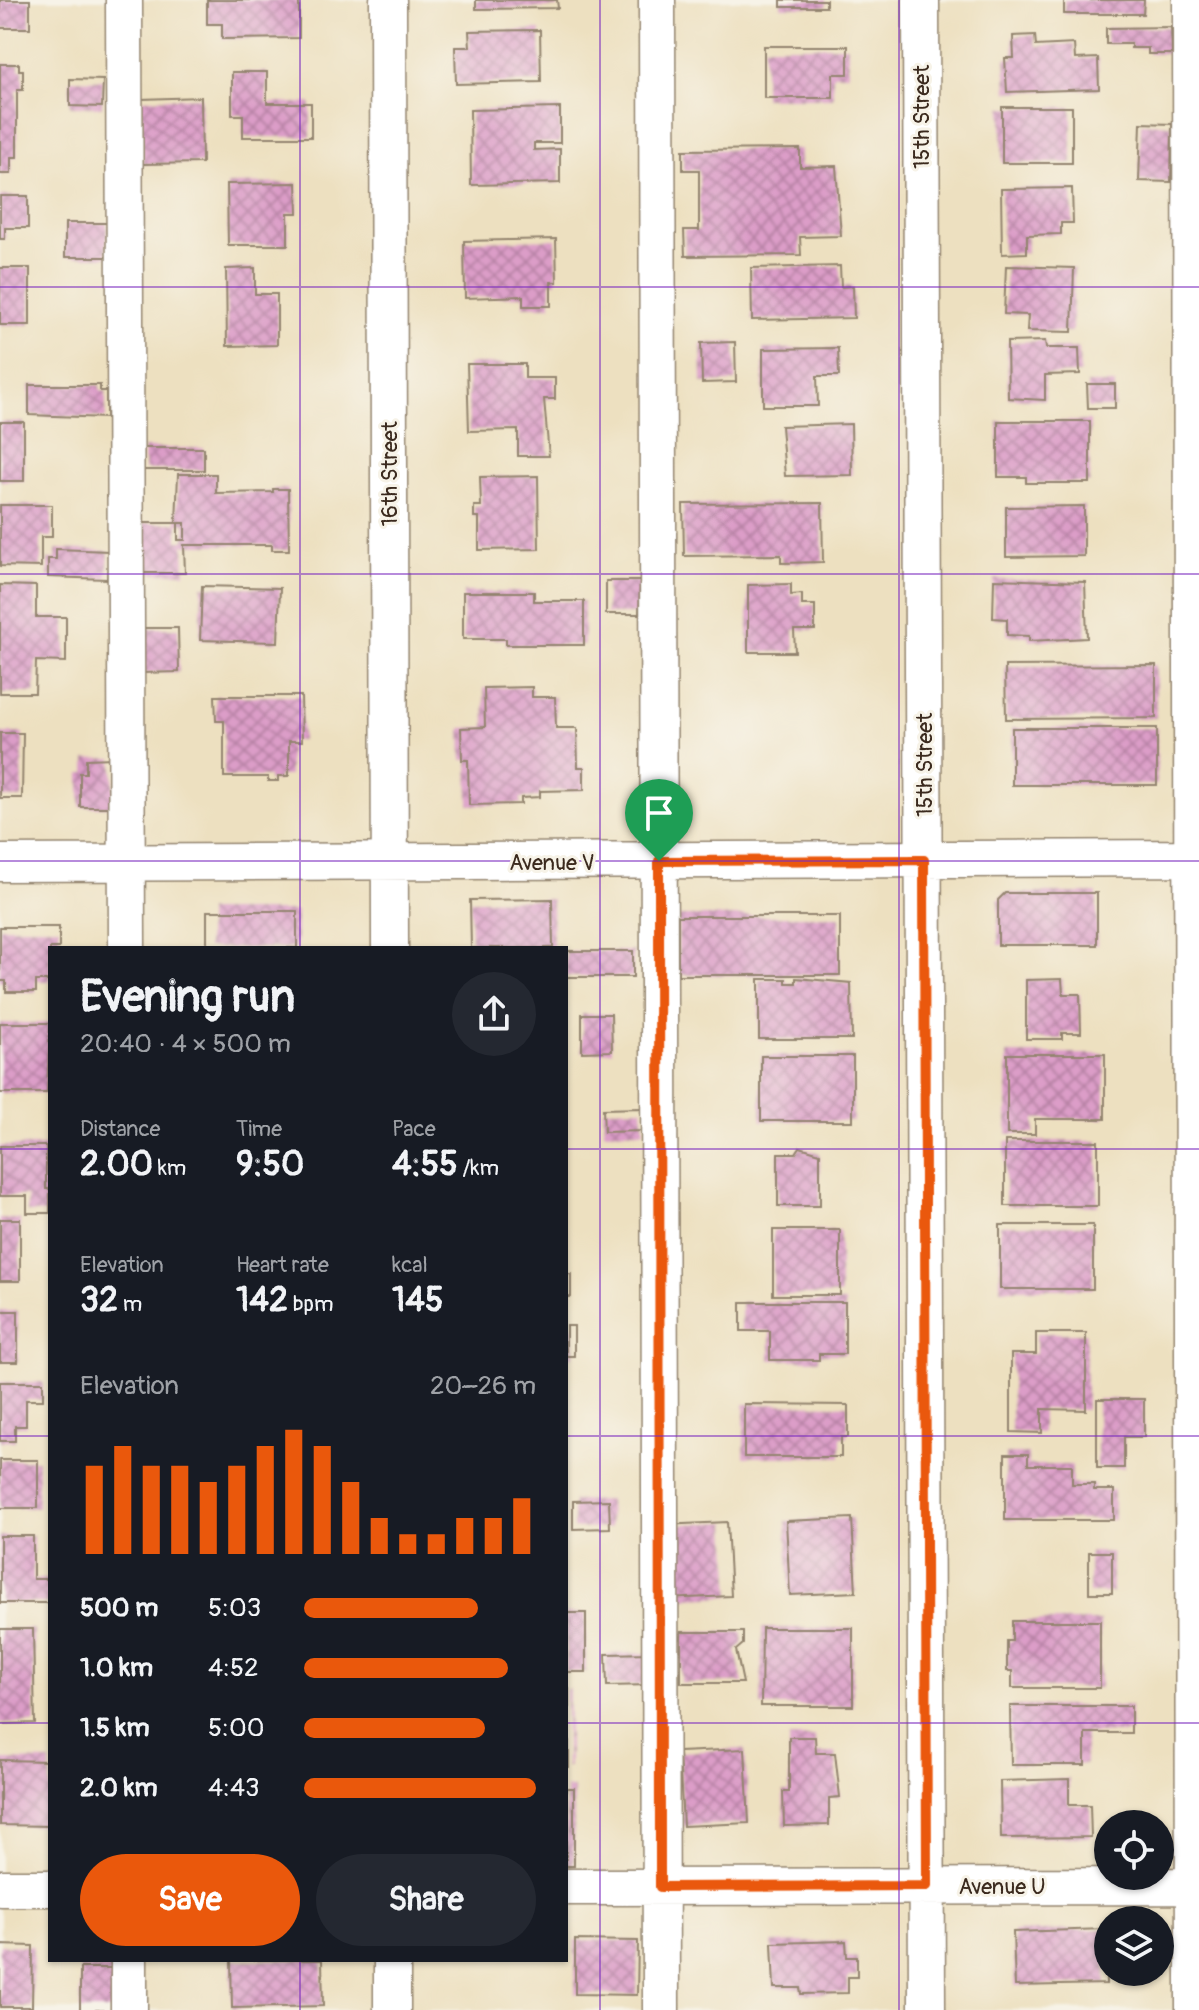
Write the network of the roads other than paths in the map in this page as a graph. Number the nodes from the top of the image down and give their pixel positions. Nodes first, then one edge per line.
1 (124, 0) edge
2 (388, 0) edge
3 (657, 0) edge
4 (921, 0) edge
5 (1191, 0) edge
6 (1196, 858) edge
7 (924, 860) junction
8 (659, 861) junction
9 (0, 863) edge
10 (127, 863) junction
11 (389, 863) junction
12 (127, 946) edge
13 (390, 946) edge
14 (927, 1886) junction
15 (1196, 1886) edge
16 (568, 1887) edge
17 (660, 1887) junction
18 (0, 1888) edge
19 (48, 1888) edge
20 (129, 1962) edge
21 (392, 1962) edge
22 (129, 2010) edge
23 (392, 2010) edge
24 (661, 2010) edge
25 (927, 2010) edge
26 (1194, 2010) edge

1 - 10 street
2 - 11 street, 16th Street
3 - 8 street
4 - 7 street, 15th Street
5 - 6 street
6 - 7 street, Avenue V
6 - 15 street
7 - 8 street, Avenue V
7 - 14 street, 15th Street
8 - 11 street, Avenue V
8 - 17 street
9 - 10 street, Avenue V
10 - 11 street, Avenue V
10 - 12 street
11 - 13 street, 16th Street
14 - 15 street, Avenue U
14 - 17 street, Avenue U
14 - 25 street, 15th Street
15 - 26 street
16 - 17 street, Avenue U
17 - 24 street
18 - 19 street
20 - 22 street
21 - 23 street

